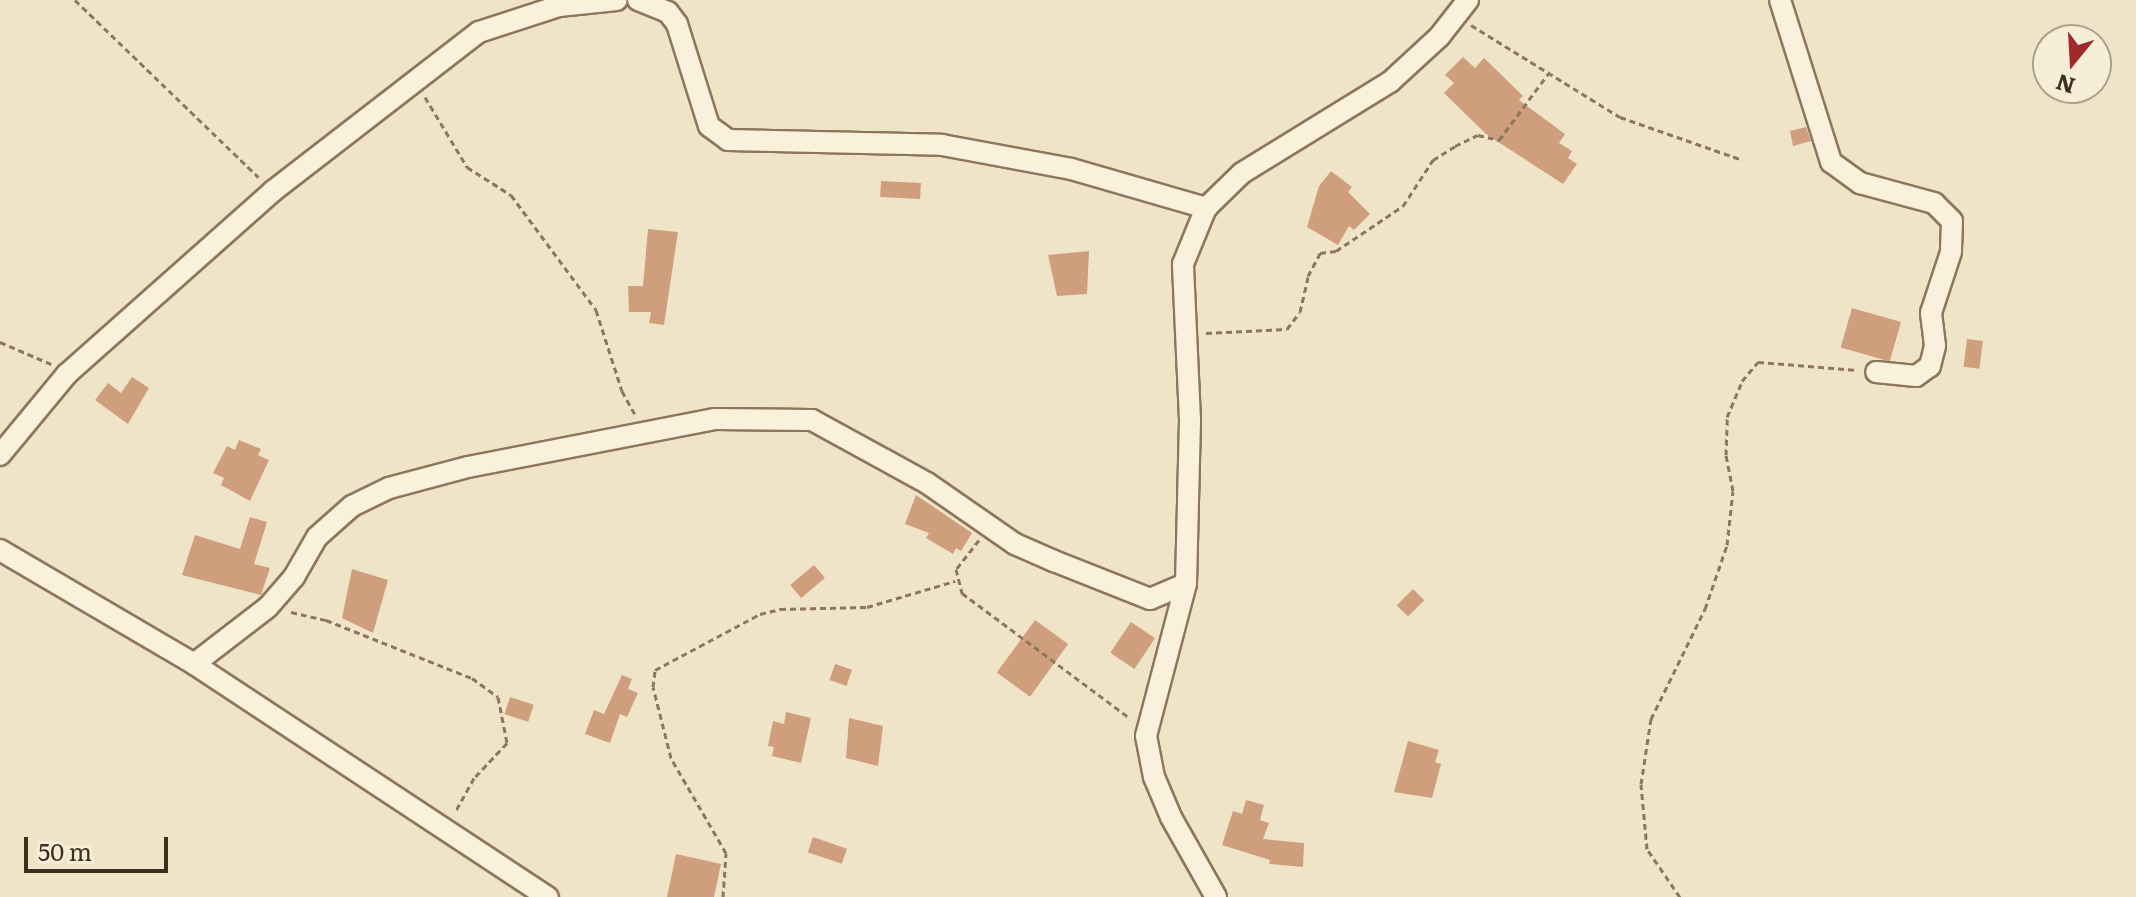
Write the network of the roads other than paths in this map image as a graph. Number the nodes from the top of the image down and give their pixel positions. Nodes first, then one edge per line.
1 (617, 0) edge
2 (638, 0) edge
3 (1780, 0) edge
4 (1464, 8) edge
5 (1206, 208) junction
6 (1876, 372) road end
7 (0, 455) edge
8 (0, 550) edge
9 (1186, 584) junction
10 (194, 664) junction
11 (548, 897) edge
12 (1216, 897) edge

1 - 7 street
2 - 5 street
3 - 6 street
4 - 5 street
5 - 9 street
8 - 10 street
9 - 10 street
9 - 12 street
10 - 11 street

